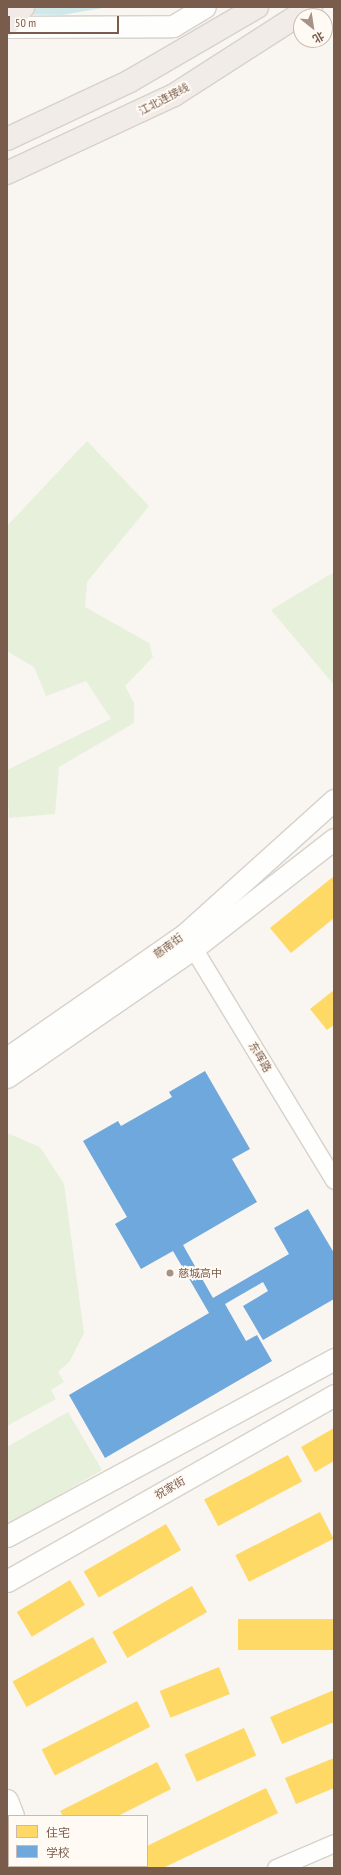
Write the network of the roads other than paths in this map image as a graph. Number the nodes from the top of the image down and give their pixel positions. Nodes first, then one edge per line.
1 (10, 7) edge
2 (23, 7) edge
3 (205, 7) edge
4 (257, 7) edge
5 (311, 7) edge
6 (7, 11) edge
7 (7, 26) edge
8 (7, 139) edge
9 (7, 174) edge
10 (334, 800) edge
11 (334, 839) edge
12 (189, 941) junction
13 (7, 1058) edge
14 (7, 1077) edge
15 (334, 1180) edge
16 (334, 1359) edge
17 (334, 1394) edge
18 (7, 1536) edge
19 (7, 1581) edge
20 (7, 1800) edge
21 (13, 1815) edge
22 (334, 1843) edge
23 (276, 1868) edge

1 - 6 highway
2 - 7 highway
3 - 7 street
4 - 8 highway
5 - 9 highway, 江北连接线
10 - 12 street, 慈南街
11 - 12 street, 慈南街
12 - 13 street, 慈南街
12 - 14 street, 慈南街
12 - 15 street, 东晖路
16 - 18 street
17 - 19 street, 祝家街
20 - 21 street
22 - 23 street

